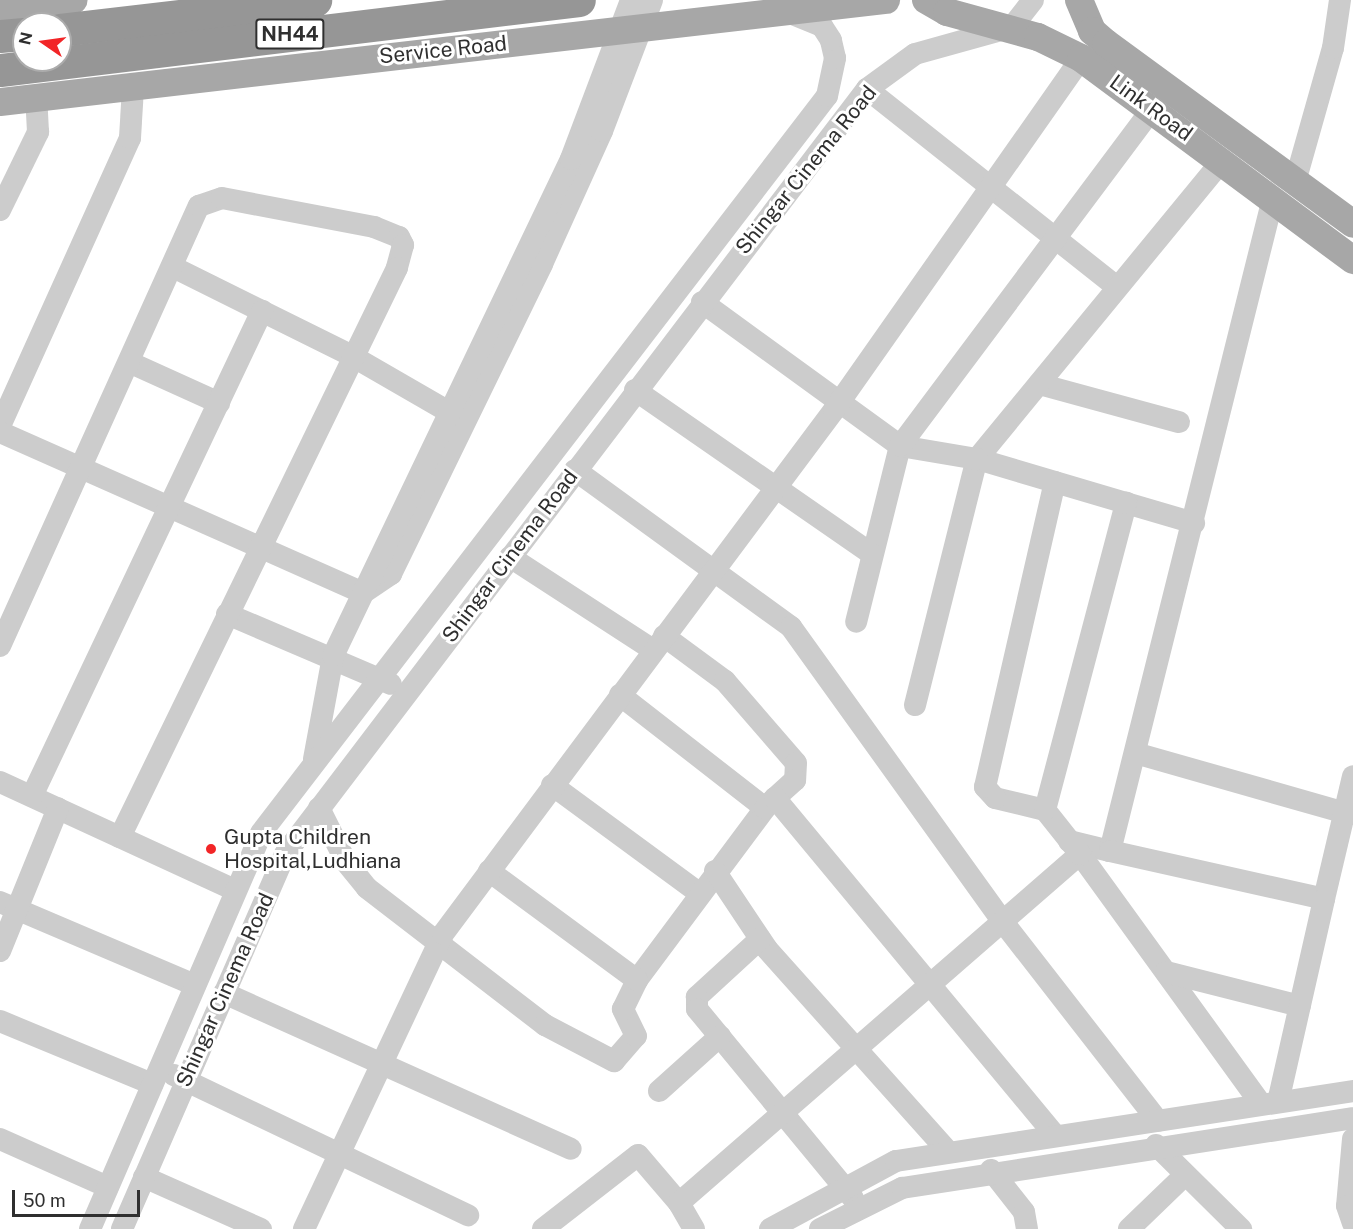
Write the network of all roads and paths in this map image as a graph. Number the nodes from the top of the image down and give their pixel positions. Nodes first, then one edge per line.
1 (74, 0) edge
2 (315, 0) edge
3 (579, 0) edge
4 (631, 0) edge
5 (652, 0) edge
6 (886, 0) edge
7 (926, 0) edge
8 (1033, 0) edge
9 (1079, 0) edge
10 (1340, 0) edge
11 (18, 12) edge
12 (789, 13) junction
13 (12, 20) edge
14 (1012, 27) junction
15 (72, 29) edge
16 (629, 33) junction
17 (0, 36) edge
18 (1081, 58) junction
19 (0, 70) edge
20 (133, 87) junction
21 (867, 89) junction
22 (36, 98) junction
23 (0, 102) edge
24 (1152, 109) junction
25 (1223, 160) junction
26 (991, 187) junction
27 (1284, 190) junction
28 (0, 210) edge
29 (1353, 224) edge
30 (1058, 240) junction
31 (1353, 260) edge
32 (173, 267) junction
33 (1117, 287) junction
34 (702, 302) junction
35 (262, 311) junction
36 (352, 356) junction
37 (131, 363) junction
38 (1039, 384) junction
39 (635, 390) junction
40 (219, 403) junction
41 (839, 403) junction
42 (456, 416) junction
43 (1179, 422) dead end
44 (0, 426) edge
45 (0, 432) edge
46 (900, 446) junction
47 (978, 459) junction
48 (82, 468) junction
49 (575, 470) junction
50 (1055, 482) junction
51 (776, 487) junction
52 (1126, 503) junction
53 (169, 509) junction
54 (1194, 523) junction
55 (260, 547) junction
56 (872, 554) junction
57 (510, 557) junction
58 (713, 570) junction
59 (363, 593) junction
60 (228, 614) junction
61 (856, 622) dead end
62 (658, 643) junction
63 (0, 646) edge
64 (342, 660) junction
65 (380, 676) junction
66 (405, 694) junction
67 (620, 695) junction
68 (915, 705) dead end
69 (1135, 753) junction
70 (314, 761) junction
71 (1353, 776) edge
72 (0, 782) edge
73 (552, 785) junction
74 (32, 796) junction
75 (770, 803) junction
76 (58, 808) junction
77 (319, 808) junction
78 (1045, 810) junction
79 (1345, 813) junction
80 (120, 837) junction
81 (1346, 847) edge
82 (1074, 848) junction
83 (1110, 851) junction
84 (489, 871) junction
85 (715, 872) junction
86 (235, 890) junction
87 (699, 893) junction
88 (1324, 899) junction
89 (9, 906) edge
90 (1003, 922) junction
91 (760, 939) junction
92 (438, 944) junction
93 (0, 951) edge
94 (1166, 972) junction
95 (637, 980) junction
96 (931, 984) junction
97 (195, 985) junction
98 (224, 993) junction
99 (1300, 1006) junction
100 (0, 1021) edge
101 (720, 1036) junction
102 (857, 1049) junction
103 (383, 1061) junction
104 (155, 1076) junction
105 (186, 1080) junction
106 (659, 1091) dead end
107 (1353, 1091) edge
108 (1270, 1103) junction
109 (785, 1112) junction
110 (1353, 1118) edge
111 (1158, 1121) junction
112 (1054, 1134) junction
113 (0, 1138) edge
114 (1156, 1145) junction
115 (571, 1149) dead end
116 (946, 1149) junction
117 (1352, 1149) edge
118 (339, 1154) junction
119 (991, 1170) junction
120 (1185, 1175) junction
121 (144, 1177) junction
122 (108, 1187) junction
123 (679, 1203) junction
124 (851, 1204) edge
125 (468, 1215) dead end
126 (1353, 1223) edge
127 (690, 1227) edge
128 (1236, 1227) edge
129 (90, 1229) edge
130 (122, 1229) edge
131 (261, 1229) edge
132 (304, 1229) edge
133 (543, 1229) edge
134 (770, 1229) edge
135 (820, 1229) edge
136 (1027, 1229) edge
137 (1129, 1229) edge

1 - 11 main road
2 - 15 highway, NH44
3 - 19 highway, NH44
4 - 16 street
5 - 16 street
6 - 12 main road, Service Road
7 - 14 main road, Link Road
8 - 14 street
9 - 27 main road, Link Road
10 - 27 street
12 - 16 main road, Service Road
12 - 65 street, Shingar Cinema Road
13 - 17 highway
14 - 18 main road, Link Road
14 - 21 street, Shingar Cinema Road
16 - 20 main road, Service Road
16 - 42 street
18 - 24 main road, Link Road
18 - 26 street
20 - 22 main road, Service Road
20 - 44 street
21 - 26 street
21 - 34 street, Shingar Cinema Road
22 - 23 main road, Service Road
22 - 28 street
24 - 25 main road, Link Road
24 - 30 street
25 - 27 main road, Link Road
25 - 33 street
26 - 30 street
26 - 41 street
27 - 29 main road, Link Road
27 - 31 main road, Link Road
27 - 54 street
30 - 33 street
30 - 46 street
32 - 35 street
32 - 36 street
32 - 37 street
33 - 38 street
34 - 39 street, Shingar Cinema Road
34 - 41 street
35 - 36 street
35 - 40 street
36 - 42 street
36 - 55 street
37 - 40 street
37 - 48 street
38 - 43 street
38 - 47 street
39 - 49 street, Shingar Cinema Road
39 - 51 street
40 - 53 street
41 - 46 street
41 - 51 street
42 - 59 street
45 - 48 street
46 - 47 street
46 - 56 street
47 - 50 street
47 - 68 street
48 - 53 street
48 - 63 street
49 - 57 street, Shingar Cinema Road
49 - 58 street
50 - 52 street
50 - 78 street
51 - 56 street
51 - 58 street
52 - 54 street
52 - 78 street
53 - 55 street
53 - 74 street
54 - 69 street
55 - 59 street
55 - 60 street
56 - 61 street
57 - 62 street
57 - 66 street, Shingar Cinema Road
58 - 62 street
58 - 90 street
59 - 64 street
60 - 64 street
60 - 80 street
62 - 67 street
62 - 75 street
64 - 65 street
64 - 70 street
65 - 66 street
65 - 70 street, Shingar Cinema Road
66 - 77 street, Shingar Cinema Road
67 - 73 street
67 - 75 street
69 - 79 street
69 - 83 street
70 - 86 street, Shingar Cinema Road
71 - 79 street
72 - 74 street
73 - 84 street
73 - 87 street
74 - 76 street
75 - 85 street
75 - 96 street
76 - 80 street
76 - 89 street
77 - 92 street
77 - 98 street, Shingar Cinema Road
78 - 82 street
79 - 81 street
80 - 86 street
81 - 88 street
82 - 83 street
82 - 90 street
82 - 94 street
83 - 88 street
84 - 92 street
84 - 95 street
85 - 87 street
85 - 91 street
86 - 97 street, Shingar Cinema Road
87 - 95 street
88 - 99 street
89 - 93 street
89 - 97 street
90 - 96 street
90 - 111 street
91 - 101 street
91 - 102 street
92 - 95 street
92 - 103 street
94 - 99 street
94 - 108 street
96 - 102 street
96 - 112 street
97 - 104 street, Shingar Cinema Road
98 - 103 street
98 - 105 street, Shingar Cinema Road
99 - 108 street
100 - 104 street
101 - 106 street
101 - 109 street
102 - 109 street
102 - 116 street
103 - 115 street
103 - 118 street
104 - 105 street
104 - 122 street, Shingar Cinema Road
105 - 118 street
105 - 121 street, Shingar Cinema Road
107 - 108 street
108 - 111 street
109 - 123 street
109 - 124 street
110 - 114 street
111 - 112 street
112 - 116 street
113 - 122 street
114 - 119 street
114 - 120 street
116 - 124 street
117 - 126 street
118 - 125 street
118 - 132 street
119 - 124 street
119 - 136 street
120 - 128 street
120 - 137 street
121 - 130 street, Shingar Cinema Road
121 - 131 street
122 - 129 street, Shingar Cinema Road
123 - 127 street
123 - 133 street
124 - 134 street
124 - 135 street

